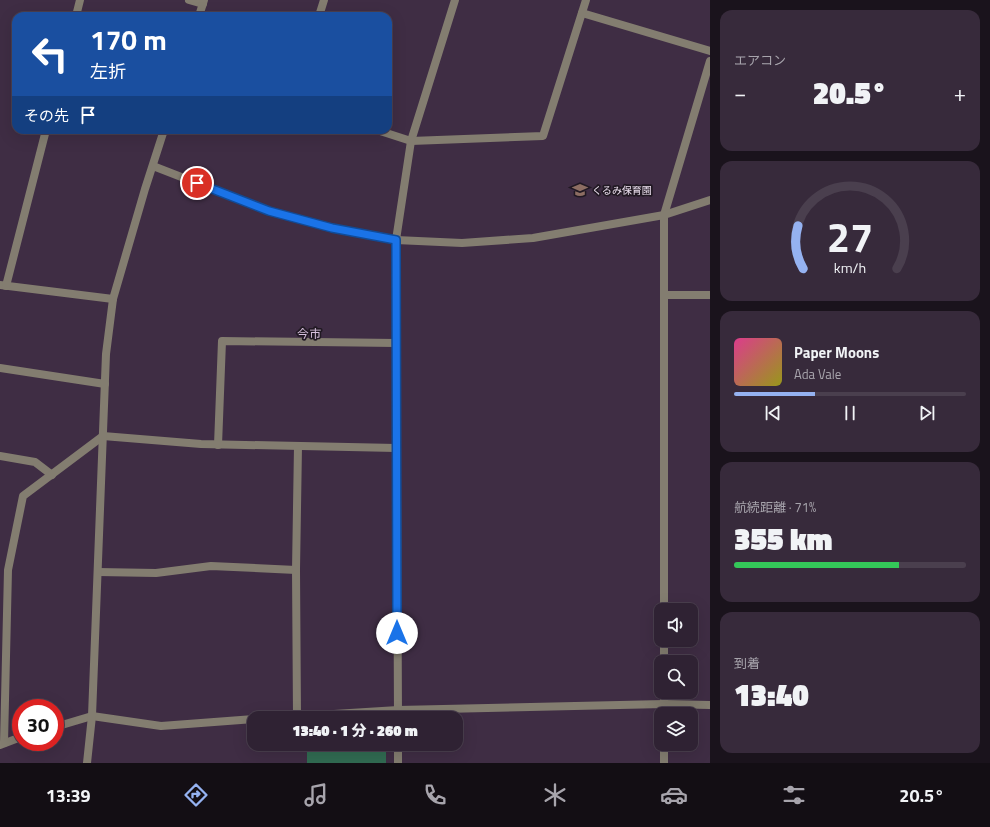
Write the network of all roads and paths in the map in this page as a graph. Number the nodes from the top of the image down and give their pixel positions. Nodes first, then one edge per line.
1 (80, 0) edge
2 (189, 0) edge
3 (324, 0) edge
4 (455, 0) edge
5 (586, 0) edge
6 (204, 2) edge
7 (77, 12) edge
8 (200, 12) edge
9 (320, 12) edge
10 (582, 13) junction
11 (710, 51) edge
12 (710, 61) edge
13 (45, 134) edge
14 (163, 134) edge
15 (389, 134) edge
16 (411, 141) junction
17 (153, 166) junction
18 (710, 200) edge
19 (664, 215) junction
20 (396, 240) junction
21 (3, 285) edge
22 (664, 295) junction
23 (710, 295) edge
24 (113, 299) junction
25 (396, 343) junction
26 (0, 368) edge
27 (105, 384) junction
28 (104, 436) junction
29 (218, 445) junction
30 (298, 446) junction
31 (396, 448) junction
32 (0, 456) edge
33 (52, 475) junction
34 (296, 570) junction
35 (98, 572) junction
36 (664, 603) edge
37 (3, 631) edge
38 (664, 699) edge
39 (664, 704) junction
40 (710, 705) edge
41 (297, 711) edge
42 (398, 711) edge
43 (463, 712) edge
44 (92, 716) junction
45 (247, 720) edge
46 (64, 724) edge
47 (12, 740) edge
48 (2, 744) edge
49 (398, 751) edge
50 (664, 751) edge
51 (87, 763) edge
52 (398, 763) edge
53 (664, 763) edge

1 - 7 street
2 - 6 street
3 - 9 street
4 - 16 street
5 - 10 street
6 - 8 street
10 - 11 street
10 - 16 street
12 - 19 street
13 - 21 street
14 - 17 street
15 - 16 street
16 - 20 street
17 - 20 street
17 - 24 street
18 - 19 street
19 - 20 street
19 - 22 street
20 - 25 street
21 - 24 street
22 - 23 street
22 - 36 street
24 - 27 street
25 - 29 street
25 - 31 street
26 - 27 street
27 - 28 street
28 - 29 street
28 - 33 street
28 - 35 street
29 - 30 street
30 - 31 street
30 - 34 street
31 - 42 street
32 - 33 street
33 - 37 street
34 - 35 street
34 - 41 street
35 - 44 street
37 - 48 street
38 - 39 street
39 - 40 street
39 - 43 street
44 - 45 street
44 - 46 street
44 - 51 street
47 - 48 street
49 - 52 street
50 - 53 street

